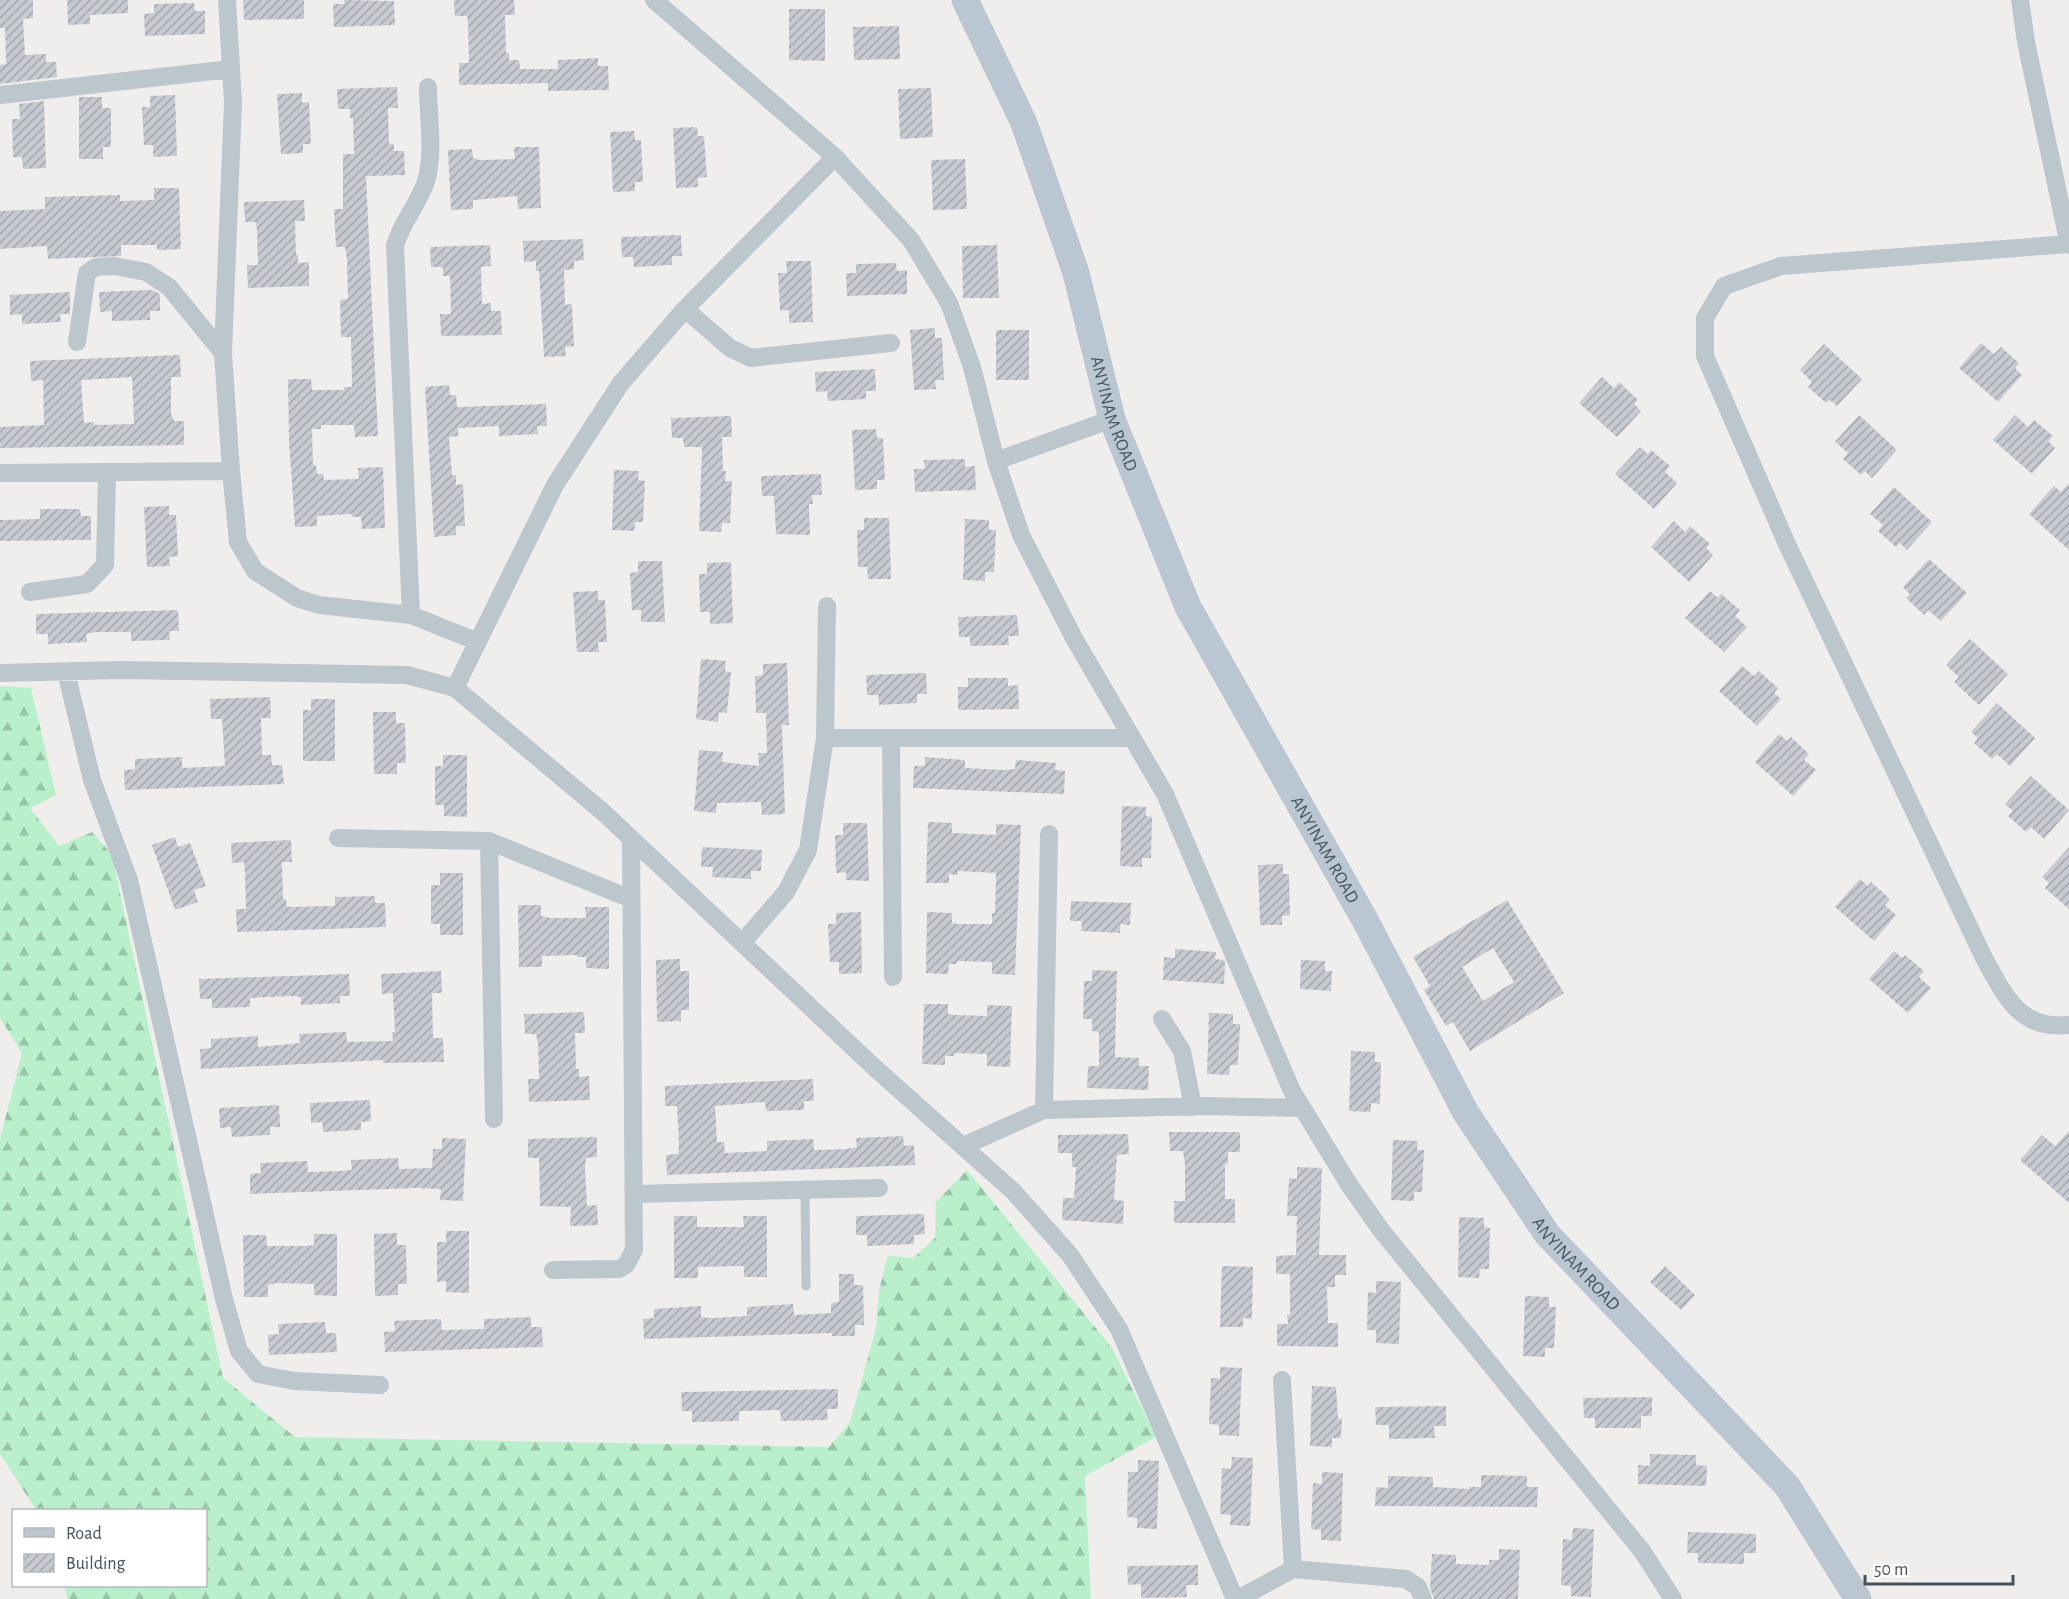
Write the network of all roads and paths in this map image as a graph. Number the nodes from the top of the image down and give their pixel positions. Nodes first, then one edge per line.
1 (227, 0) edge
2 (654, 0) edge
3 (965, 0) edge
4 (2020, 0) edge
5 (231, 69) junction
6 (428, 87) dead end
7 (0, 95) edge
8 (835, 157) junction
9 (2069, 244) edge
10 (685, 309) junction
11 (77, 342) dead end
12 (891, 343) dead end
13 (223, 353) junction
14 (1112, 419) junction
15 (996, 461) junction
16 (231, 471) junction
17 (107, 472) junction
18 (0, 473) edge
19 (30, 592) dead end
20 (828, 606) dead end
21 (411, 615) junction
22 (478, 642) junction
23 (66, 672) junction
24 (0, 673) edge
25 (455, 688) junction
26 (825, 738) junction
27 (891, 738) junction
28 (1132, 738) junction
29 (1049, 834) dead end
30 (338, 838) dead end
31 (630, 839) junction
32 (489, 841) junction
33 (631, 899) junction
34 (742, 943) junction
35 (893, 977) dead end
36 (1162, 1019) dead end
37 (2069, 1025) edge
38 (1193, 1107) junction
39 (1302, 1108) junction
40 (1044, 1110) junction
41 (494, 1119) dead end
42 (963, 1146) junction
43 (879, 1188) dead end
44 (805, 1190) junction
45 (634, 1194) junction
46 (553, 1270) dead end
47 (806, 1286) dead end
48 (1282, 1380) dead end
49 (380, 1385) dead end
50 (1293, 1569) junction
51 (1236, 1599) edge
52 (1423, 1599) edge
53 (1672, 1599) edge
54 (1858, 1599) edge

1 - 5 street
2 - 8 street
3 - 14 street, ANYINAM ROAD
4 - 9 street
5 - 7 street
5 - 13 street
6 - 21 street
8 - 10 street
8 - 15 street
9 - 37 street
10 - 12 street
10 - 22 street
11 - 13 street
13 - 16 street
14 - 15 street
14 - 54 street, ANYINAM ROAD
15 - 28 street
16 - 17 street
16 - 21 street
17 - 18 street
17 - 19 street
20 - 26 street
21 - 22 street
22 - 25 street
23 - 24 street
23 - 25 street
23 - 49 street
25 - 31 street
26 - 27 street
26 - 34 street
27 - 28 street
27 - 35 street
28 - 39 street
29 - 40 street
30 - 32 street
31 - 33 street
31 - 34 street
32 - 33 street
32 - 41 street
33 - 45 street
34 - 42 street
36 - 38 street
38 - 39 street
38 - 40 street
39 - 53 street
40 - 42 street
42 - 51 street
43 - 44 street
44 - 45 street
44 - 47 lane
45 - 46 street
48 - 50 street
50 - 51 street
50 - 52 street

